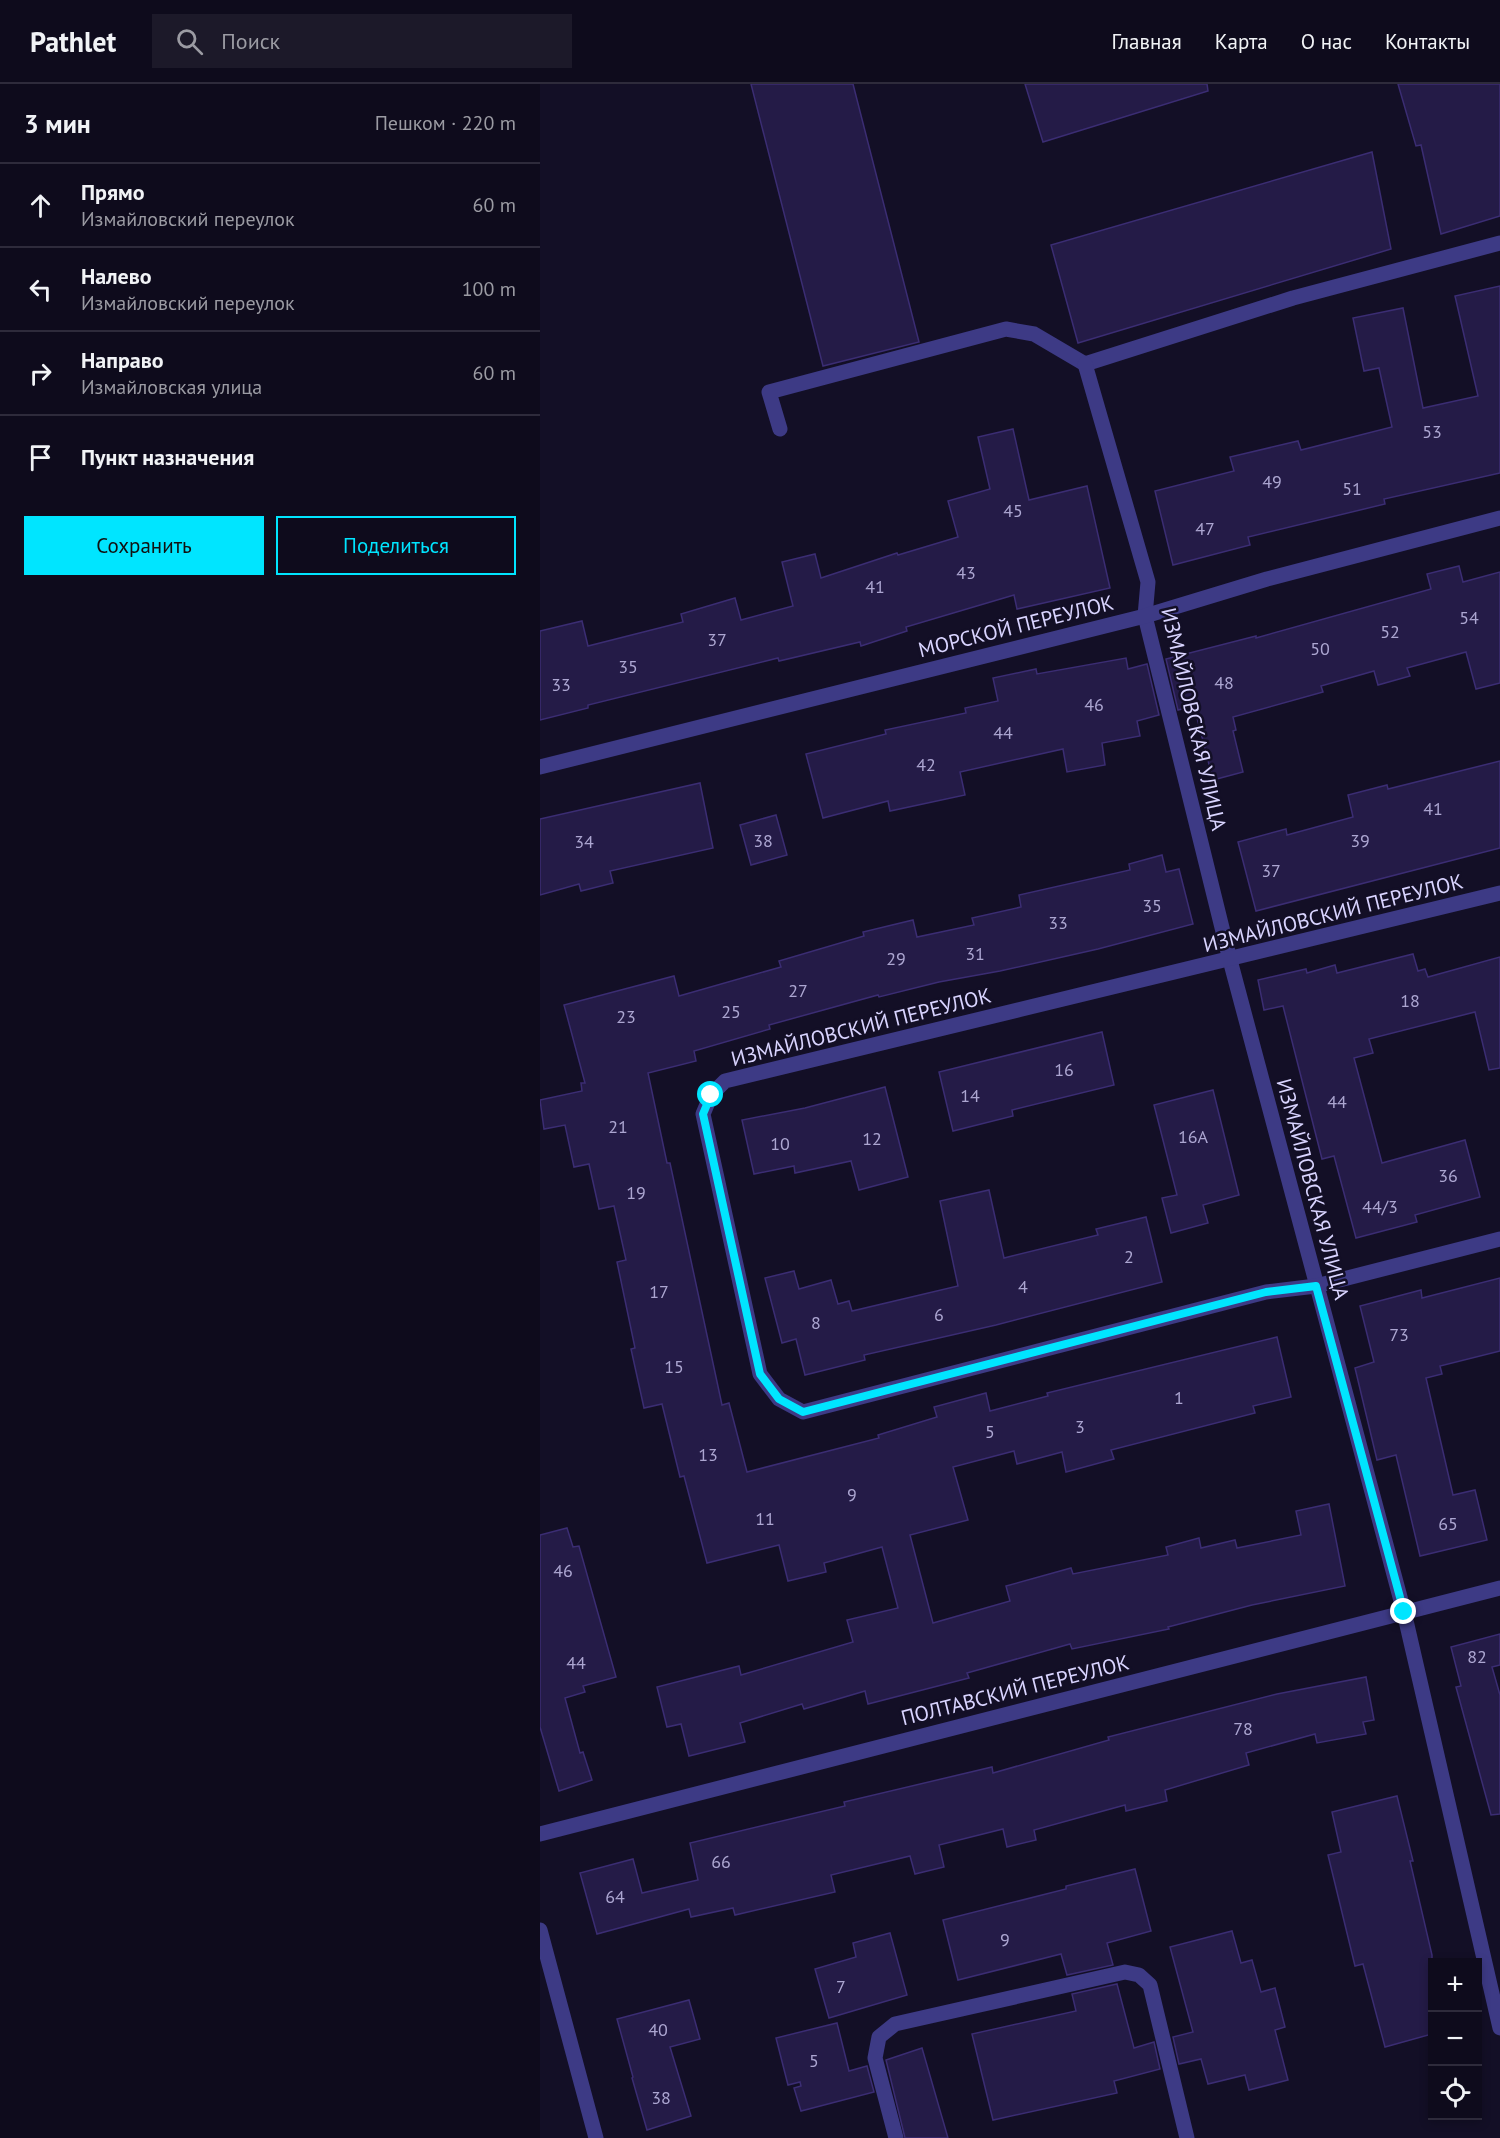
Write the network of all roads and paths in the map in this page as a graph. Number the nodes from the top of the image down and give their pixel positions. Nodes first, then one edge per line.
1 (1500, 243) edge
2 (1085, 364) junction
3 (780, 429) dead end
4 (1500, 518) edge
5 (1145, 616) junction
6 (540, 767) edge
7 (1500, 893) edge
8 (1230, 960) junction
9 (1500, 1239) edge
10 (1316, 1286) junction
11 (1500, 1587) edge
12 (1404, 1612) junction
13 (540, 1834) edge
14 (540, 1930) edge
15 (1500, 2028) edge
16 (596, 2138) edge
17 (896, 2138) edge
18 (1187, 2138) edge

1 - 2 street
2 - 3 street
2 - 5 street, ИЗМАЙЛОВСКАЯ УЛИЦА
4 - 5 street, МОРСКОЙ ПЕРЕУЛОК
5 - 6 street, МОРСКОЙ ПЕРЕУЛОК
5 - 8 street, ИЗМАЙЛОВСКАЯ УЛИЦА
7 - 8 street, ИЗМАЙЛОВСКИЙ ПЕРЕУЛОК
8 - 10 street, ИЗМАЙЛОВСКАЯ УЛИЦА
8 - 10 street, ИЗМАЙЛОВСКИЙ ПЕРЕУЛОК
9 - 10 street, ИЗМАЙЛОВСКИЙ ПЕРЕУЛОК
10 - 12 street, ИЗМАЙЛОВСКАЯ УЛИЦА
11 - 12 street, ПОЛТАВСКИЙ ПЕРЕУЛОК
12 - 13 street, ПОЛТАВСКИЙ ПЕРЕУЛОК
12 - 15 street, ИЗМАЙЛОВСКАЯ УЛИЦА
14 - 16 street
17 - 18 street

